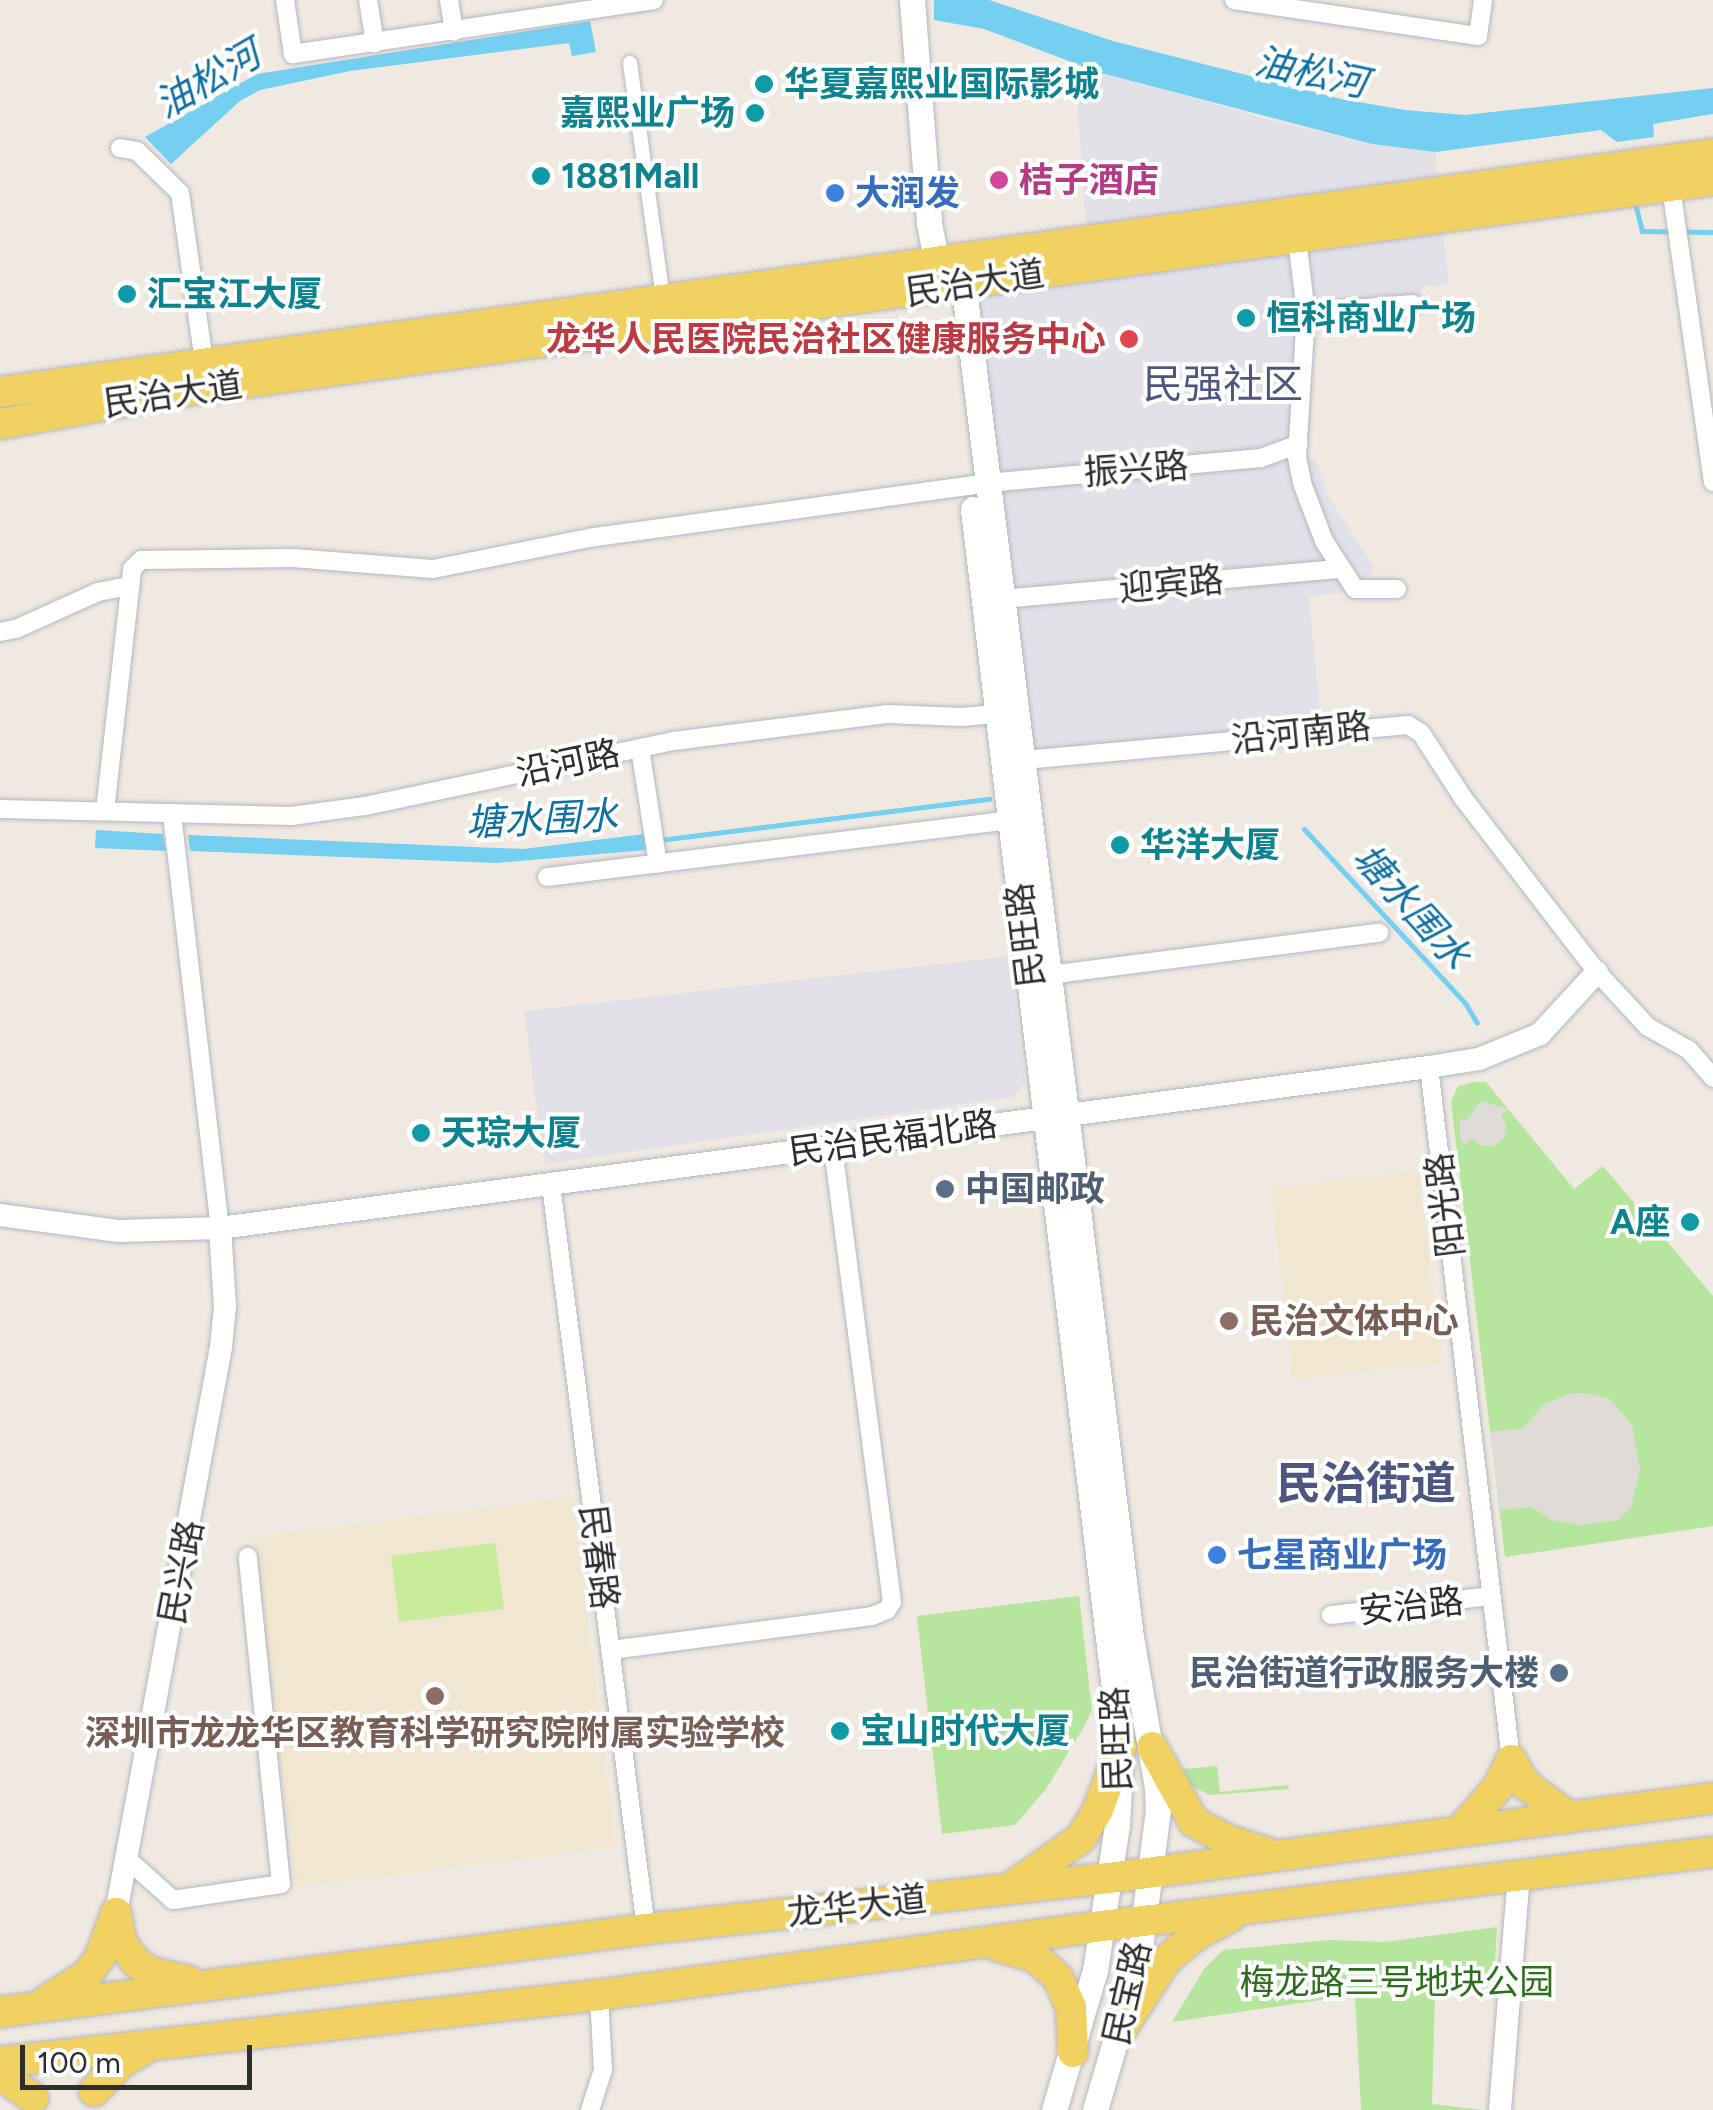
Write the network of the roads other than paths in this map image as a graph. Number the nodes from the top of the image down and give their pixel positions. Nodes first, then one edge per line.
1 (285, 0) edge
2 (368, 0) edge
3 (449, 0) edge
4 (536, 0) edge
5 (654, 0) edge
6 (895, 0) edge
7 (912, 0) edge
8 (1374, 0) edge
9 (1482, 0) edge
10 (1246, 1) edge
11 (600, 4) edge
12 (539, 20) junction
13 (1371, 21) junction
14 (905, 26) junction
15 (454, 32) junction
16 (374, 43) junction
17 (630, 64) dead end
18 (129, 150) dead end
19 (1713, 154) edge
20 (1662, 179) junction
21 (1620, 180) junction
22 (1713, 180) edge
23 (1297, 239) junction
24 (942, 273) junction
25 (664, 299) junction
26 (1413, 304) dead end
27 (1306, 313) junction
28 (204, 362) junction
29 (0, 392) edge
30 (0, 424) edge
31 (1298, 444) junction
32 (1713, 482) edge
33 (979, 486) junction
34 (1341, 569) junction
35 (130, 586) junction
36 (1397, 589) dead end
37 (1002, 599) junction
38 (0, 632) edge
39 (1006, 713) junction
40 (640, 748) junction
41 (1012, 761) junction
42 (0, 809) edge
43 (105, 811) junction
44 (172, 818) junction
45 (1020, 819) junction
46 (658, 857) junction
47 (547, 876) dead end
48 (1379, 933) dead end
49 (1597, 972) junction
50 (1049, 975) junction
51 (1689, 1050) junction
52 (1713, 1056) edge
53 (1429, 1067) junction
54 (1713, 1078) edge
55 (1057, 1117) junction
56 (833, 1146) junction
57 (551, 1186) junction
58 (0, 1216) edge
59 (220, 1228) junction
60 (248, 1557) dead end
61 (1491, 1596) junction
62 (1332, 1614) dead end
63 (611, 1650) junction
64 (1121, 1747) junction
65 (1152, 1747) junction
66 (1511, 1760) junction
67 (1713, 1798) edge
68 (1566, 1815) junction
69 (1461, 1830) junction
70 (1713, 1852) edge
71 (1276, 1855) junction
72 (126, 1858) junction
73 (1150, 1873) junction
74 (1520, 1874) junction
75 (1109, 1878) junction
76 (1006, 1890) junction
77 (1246, 1908) junction
78 (116, 1913) junction
79 (1142, 1922) junction
80 (1102, 1926) junction
81 (646, 1929) junction
82 (980, 1942) junction
83 (206, 1985) junction
84 (600, 1995) junction
85 (31, 2009) junction
86 (0, 2012) edge
87 (1121, 2030) junction
88 (162, 2042) junction
89 (1073, 2052) junction
90 (0, 2062) edge
91 (0, 2074) edge
92 (89, 2101) edge
93 (36, 2104) edge
94 (590, 2110) edge
95 (1054, 2110) edge
96 (1095, 2110) edge
97 (1500, 2110) edge

1 - 16 street
2 - 16 street
3 - 15 street
4 - 12 street
5 - 11 street
6 - 14 main road, 民旺路
7 - 14 main road, 民旺路
8 - 13 street
9 - 13 street
10 - 13 street
11 - 12 street
12 - 15 street
14 - 24 main road, 民旺路
15 - 16 street
17 - 25 street
18 - 28 street
19 - 20 main road, 民治大道
20 - 21 main road, 民治大道
20 - 22 main road, 民治大道
20 - 32 street
21 - 23 main road, 民治大道
21 - 24 main road, 民治大道
23 - 24 main road, 民治大道
23 - 27 street
24 - 25 main road, 民治大道
24 - 30 main road, 民治大道
24 - 33 main road, 民旺路
25 - 28 main road, 民治大道
26 - 27 street
27 - 31 street
28 - 29 main road, 民治大道
31 - 33 street, 振兴路
31 - 34 street
33 - 35 street, 振兴路
33 - 37 main road, 民旺路
33 - 39 main road, 民旺路
34 - 36 street
34 - 37 street, 迎宾路
35 - 38 street
35 - 43 street
37 - 39 main road, 民旺路
39 - 40 street, 沿河路
39 - 41 main road, 民旺路
40 - 44 street, 沿河路
40 - 46 street
41 - 45 main road, 民旺路
41 - 49 street, 沿河南路
42 - 43 street, 沿河路
43 - 44 street, 沿河路
44 - 59 street
45 - 46 street
45 - 50 main road, 民旺路
45 - 55 main road, 民旺路
46 - 47 street
48 - 50 street
49 - 51 street
49 - 53 street, 民治民福北路
50 - 55 main road, 民旺路
51 - 52 street
51 - 54 street
53 - 55 street, 民治民福北路
53 - 61 street, 阳光路
55 - 56 street, 民治民福北路
55 - 64 main road, 民旺路
55 - 65 main road, 民旺路
56 - 57 street, 民治民福北路
56 - 63 street
57 - 59 street, 民治民福北路
57 - 63 street, 民春路
58 - 59 street, 民治民福北路
59 - 72 street, 民兴路
60 - 72 street
61 - 62 street, 安治路
61 - 66 street, 阳光路
63 - 81 street, 民春路
64 - 75 main road, 民旺路
64 - 76 main road
65 - 71 main road
65 - 73 main road, 民旺路
66 - 68 main road
66 - 69 main road
67 - 68 main road, 龙华大道
68 - 69 main road, 龙华大道
69 - 71 main road, 龙华大道
70 - 74 main road, 龙华大道
71 - 73 main road, 龙华大道
72 - 78 street, 民兴路
73 - 75 main road, 龙华大道
73 - 79 main road, 民宝路
74 - 77 main road, 龙华大道
74 - 97 street
75 - 76 main road, 龙华大道
75 - 80 main road, 民宝路
76 - 81 main road, 龙华大道
77 - 79 main road, 龙华大道
77 - 87 main road
78 - 83 main road
78 - 85 main road
79 - 80 main road, 龙华大道
79 - 87 main road, 民宝路
80 - 82 main road, 龙华大道
80 - 89 main road, 民宝路
81 - 83 main road, 龙华大道
82 - 84 main road, 龙华大道
82 - 89 main road
83 - 85 main road, 龙华大道
84 - 88 main road, 龙华大道
84 - 94 street
85 - 86 main road, 龙华大道
87 - 96 main road, 民宝路
88 - 90 main road, 龙华大道
88 - 92 main road
89 - 95 main road, 民宝路
91 - 93 main road

